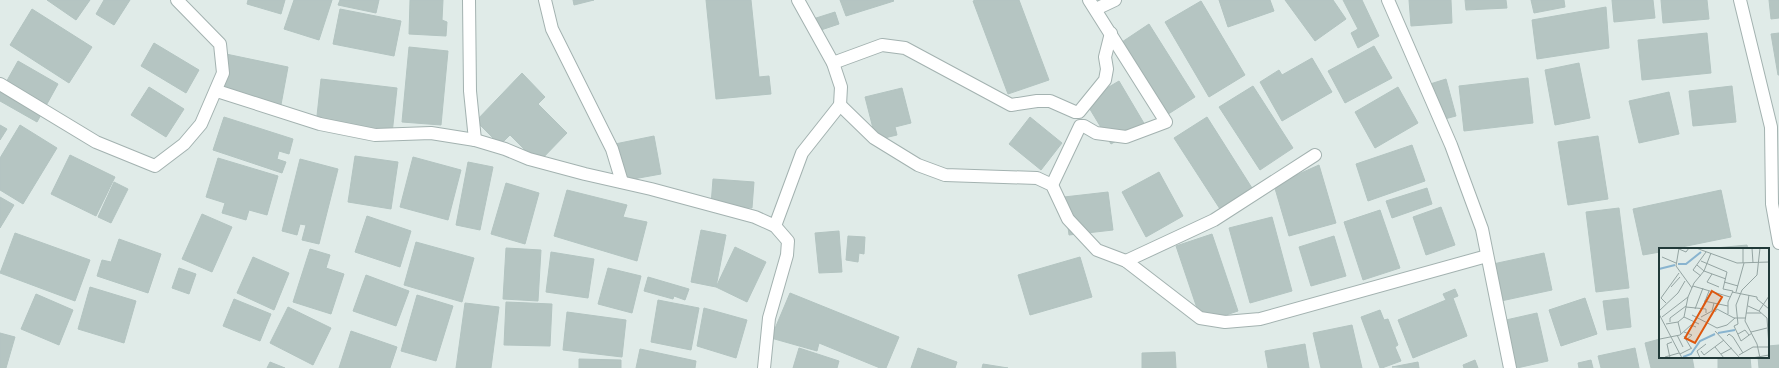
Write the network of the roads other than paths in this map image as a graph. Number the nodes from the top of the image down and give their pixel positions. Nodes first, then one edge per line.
1 (177, 0) edge
2 (469, 0) edge
3 (545, 0) edge
4 (798, 0) edge
5 (1115, 0) edge
6 (1388, 0) edge
7 (1740, 0) edge
8 (1092, 5) edge
9 (1111, 33) junction
10 (833, 63) junction
11 (0, 84) edge
12 (217, 90) junction
13 (840, 105) junction
14 (475, 140) junction
15 (1315, 155) dead end
16 (622, 182) junction
17 (1052, 184) junction
18 (775, 226) junction
19 (1779, 243) edge
20 (1487, 256) junction
21 (1126, 261) junction
22 (764, 368) edge
23 (1510, 368) edge

1 - 12 street
2 - 14 street
3 - 16 street
4 - 10 street
5 - 8 street
6 - 20 street
7 - 19 street
8 - 9 street
9 - 10 street
9 - 17 street
10 - 13 street
11 - 12 street
12 - 14 street
13 - 17 street
13 - 18 street
14 - 16 street
15 - 21 street
16 - 18 street
17 - 21 street
18 - 22 street
20 - 21 street
20 - 23 street

